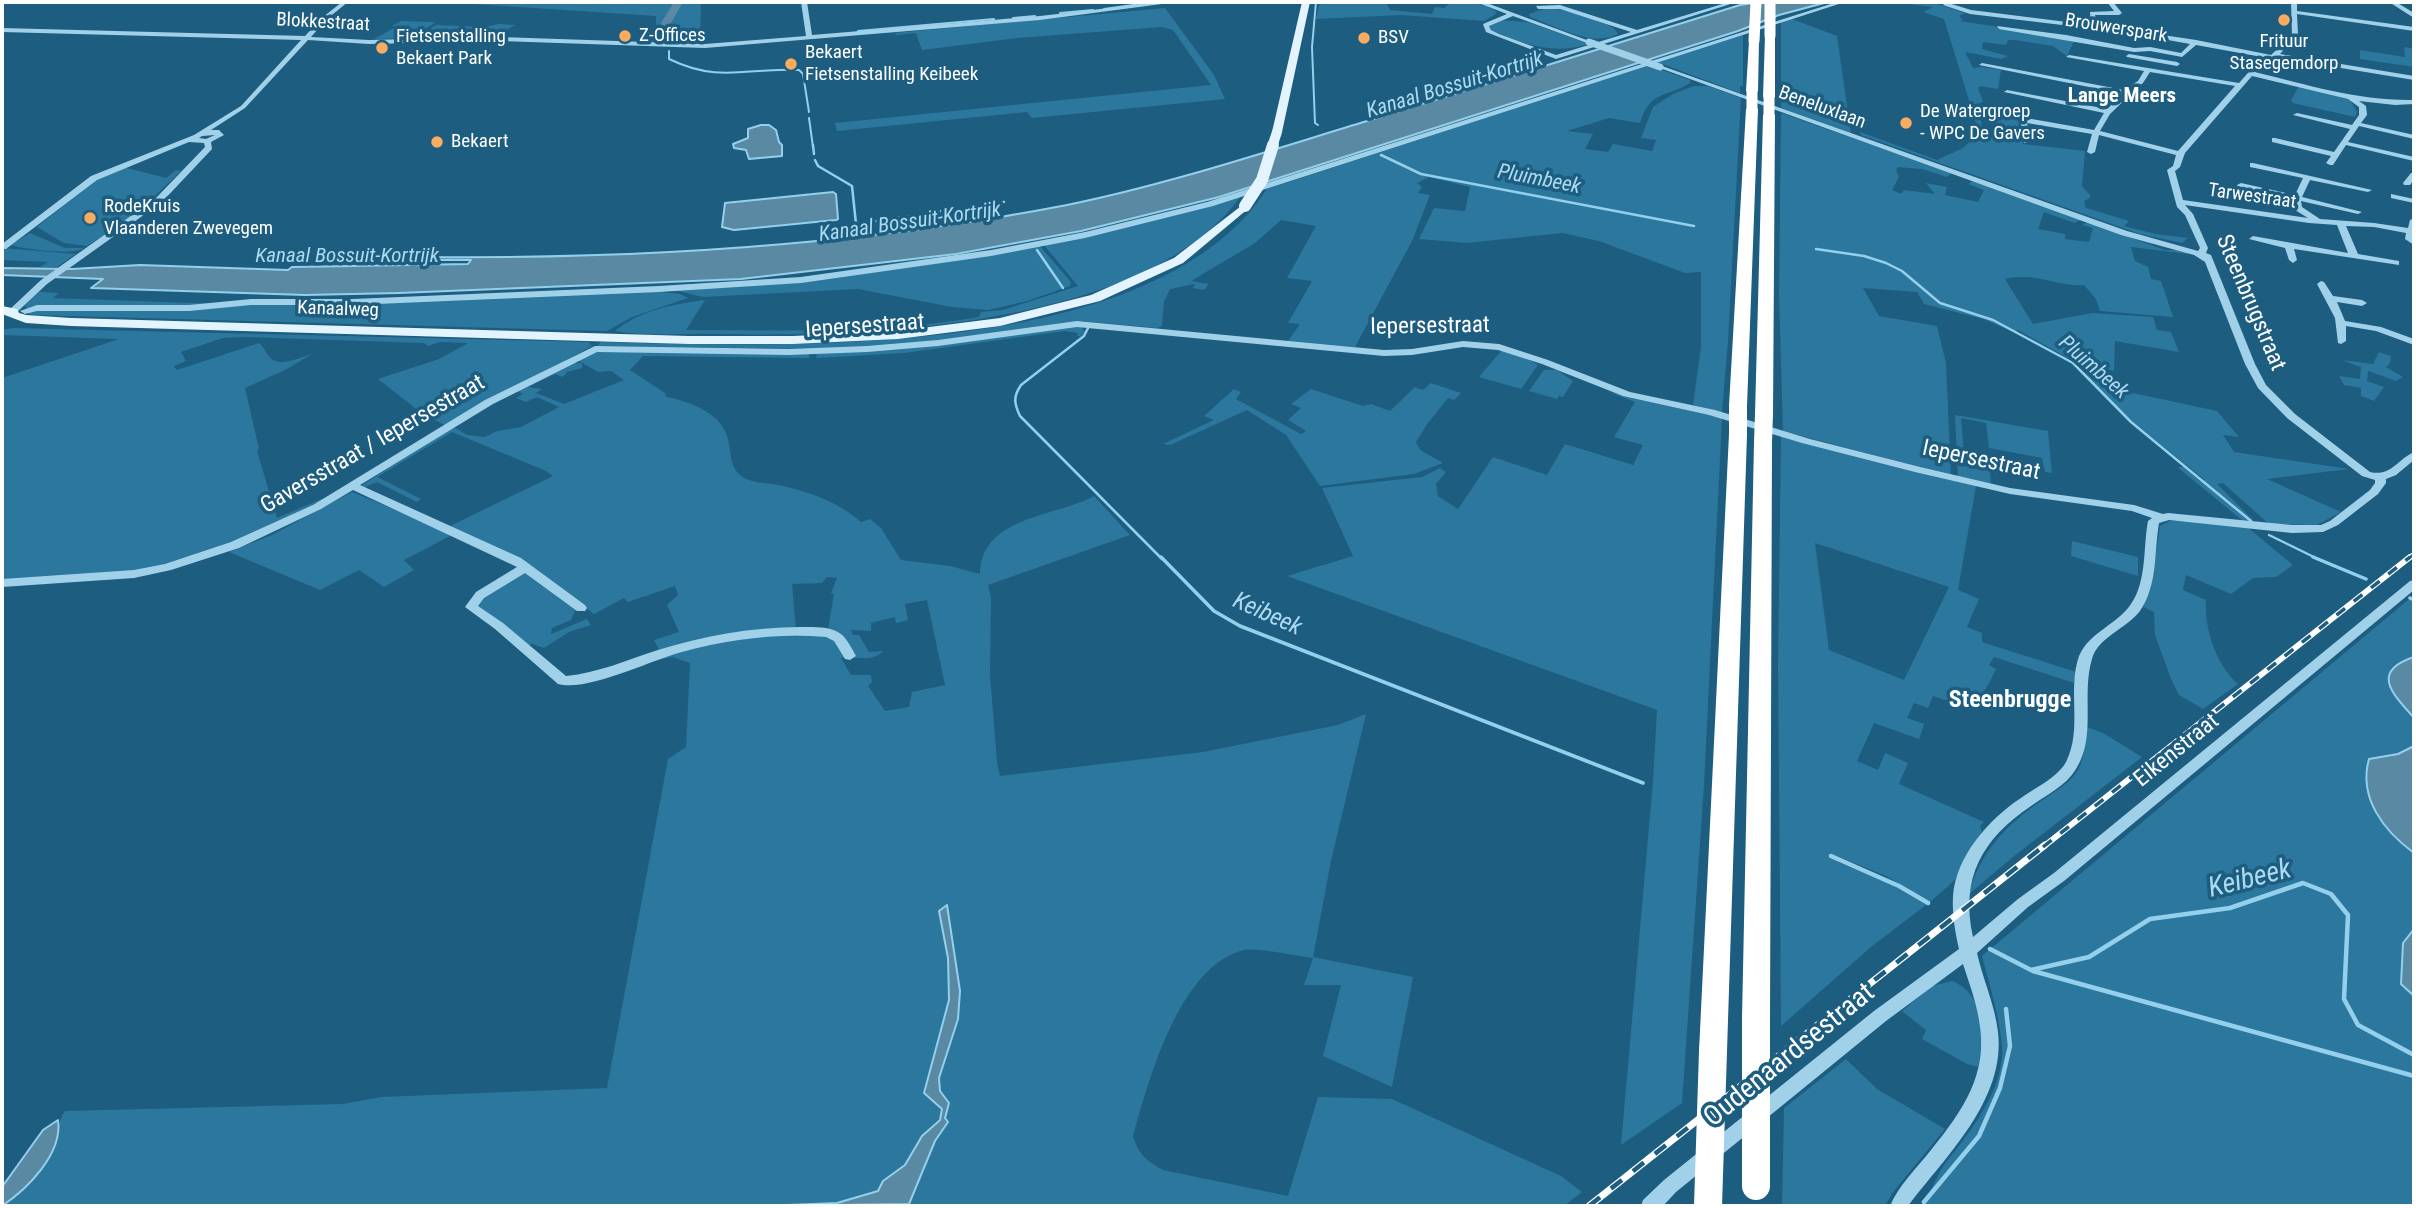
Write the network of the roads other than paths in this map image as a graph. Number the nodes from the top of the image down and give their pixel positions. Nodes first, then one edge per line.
1 (345, 2) edge
2 (804, 2) edge
3 (1174, 2) edge
4 (1479, 2) edge
5 (1721, 2) edge
6 (1734, 2) edge
7 (1756, 2) edge
8 (1770, 2) edge
9 (1842, 2) edge
10 (1935, 2) edge
11 (1963, 2) edge
12 (2110, 2) edge
13 (2294, 2) edge
14 (2392, 2) edge
15 (1305, 3) edge
16 (1945, 4) junction
17 (1954, 5) junction
18 (1538, 7) dead end
19 (1971, 10) junction
20 (2082, 10) dead end
21 (2294, 12) junction
22 (1675, 13) dead end
23 (2092, 13) junction
24 (1513, 14) junction
25 (2414, 16) edge
26 (2094, 26) junction
27 (1999, 27) dead end
28 (2414, 29) edge
29 (2, 30) edge
30 (1636, 32) junction
31 (307, 38) junction
32 (809, 38) junction
33 (2192, 41) junction
34 (2184, 54) junction
35 (2272, 56) junction
36 (2068, 57) dead end
37 (2096, 61) junction
38 (1982, 65) dead end
39 (2148, 70) junction
40 (2250, 73) junction
41 (2414, 78) edge
42 (2241, 85) junction
43 (2007, 92) dead end
44 (2129, 93) junction
45 (2344, 95) junction
46 (2414, 102) edge
47 (2106, 111) junction
48 (2298, 115) dead end
49 (228, 119) junction
50 (2356, 126) junction
51 (2095, 132) junction
52 (220, 134) junction
53 (2414, 136) edge
54 (196, 137) junction
55 (2275, 140) dead end
56 (207, 141) junction
57 (2027, 141) dead end
58 (2345, 143) junction
59 (2091, 152) dead end
60 (2180, 154) junction
61 (2335, 155) junction
62 (2414, 159) edge
63 (2330, 163) dead end
64 (2253, 165) dead end
65 (2414, 175) edge
66 (2308, 177) junction
67 (2407, 183) dead end
68 (2241, 185) dead end
69 (2368, 191) dead end
70 (2393, 196) dead end
71 (2297, 198) junction
72 (2414, 201) edge
73 (2180, 202) junction
74 (2358, 212) dead end
75 (2414, 219) edge
76 (2320, 222) junction
77 (2341, 224) junction
78 (2410, 231) junction
79 (2253, 239) dead end
80 (2414, 242) edge
81 (2289, 246) junction
82 (3, 247) edge
83 (2202, 255) junction
84 (2354, 256) junction
85 (2292, 260) dead end
86 (2396, 262) dead end
87 (2321, 284) dead end
88 (2330, 298) junction
89 (2362, 303) dead end
90 (8, 315) edge
91 (2342, 323) junction
92 (2341, 341) dead end
93 (2414, 342) edge
94 (594, 349) joint
95 (2414, 455) edge
96 (2381, 478) junction
97 (353, 486) junction
98 (2161, 517) junction
99 (526, 567) junction
100 (2, 583) edge
101 (2414, 584) edge
102 (581, 608) dead end
103 (850, 656) dead end
104 (1967, 952) junction
105 (1755, 1196) edge
106 (1650, 1206) edge
107 (1708, 1206) edge
108 (1899, 1206) edge

1 - 31 street
2 - 32 street
3 - 32 street, Blokkestraat
4 - 24 street, Beneluxlaan
5 - 22 street
6 - 30 street
7 - 107 highway, bridge
8 - 105 highway, bridge
9 - 90 street
10 - 16 street
11 - 17 street
12 - 23 street
13 - 21 street
14 - 25 street
15 - 90 main road, Kanaalweg, bridge
16 - 17 street
16 - 19 street
17 - 19 street
18 - 30 street
19 - 26 street
20 - 23 street
21 - 28 street
21 - 35 street
23 - 26 street
24 - 30 street
24 - 83 street, Beneluxlaan, bridge
26 - 33 street
27 - 34 street, Brouwerspark
29 - 31 street, Blokkestraat
31 - 32 street, Blokkestraat
31 - 49 street
33 - 34 street, Brouwerspark
33 - 35 street
34 - 37 street
35 - 40 street
35 - 41 street
36 - 37 street
37 - 39 street
38 - 44 street
39 - 42 street
39 - 44 street
40 - 42 street
40 - 45 street
42 - 60 street
43 - 47 street
44 - 47 street
45 - 46 street
45 - 50 street
47 - 51 street
48 - 50 street
49 - 52 street
49 - 54 street
50 - 53 street
50 - 58 street
51 - 57 street
51 - 59 street
51 - 60 street
52 - 54 street
52 - 56 street
54 - 56 street
54 - 82 street
55 - 61 street
56 - 90 street
58 - 61 street
58 - 62 street
60 - 73 street, Steenbrugstraat
61 - 63 street
64 - 66 street, Tarwestraat
65 - 67 street
66 - 69 street, Tarwestraat
66 - 71 street, Tarwestraat
68 - 71 street, Tarwestraat
70 - 72 street
71 - 74 street, Tarwestraat
71 - 76 street, Tarwestraat
73 - 76 street, Tarwestraat
73 - 83 street, Steenbrugstraat
75 - 78 street
76 - 77 street, Tarwestraat
77 - 78 street, Tarwestraat
77 - 84 street
78 - 80 street
79 - 81 street
81 - 84 street
81 - 85 street
83 - 96 street, Steenbrugstraat
84 - 86 street
87 - 88 street
88 - 89 street
88 - 91 street
91 - 92 street
91 - 93 street
94 - 97 street, Gaversstraat / Iepersestraat
94 - 98 street, Iepersestraat
95 - 96 street
96 - 98 street
97 - 99 street
97 - 100 street, Gaversstraat / Iepersestraat
98 - 104 street
99 - 102 street
99 - 103 street
101 - 104 street, Eikenstraat
104 - 106 street, Oudenaardsestraat
104 - 108 street

